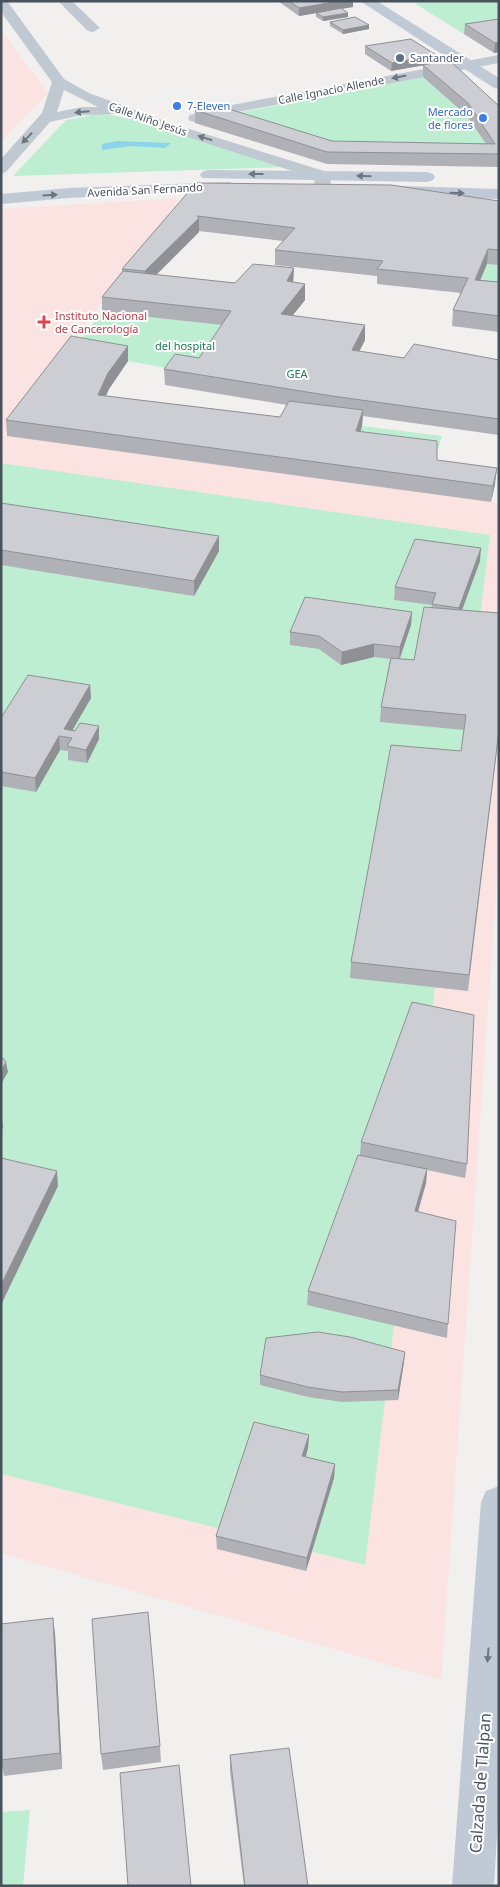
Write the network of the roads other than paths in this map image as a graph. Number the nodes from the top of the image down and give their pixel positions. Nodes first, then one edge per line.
1 (64, 1) edge
2 (367, 1) edge
3 (391, 1) edge
4 (1, 2) edge
5 (93, 28) dead end
6 (495, 63) edge
7 (467, 64) junction
8 (59, 82) junction
9 (499, 85) edge
10 (119, 110) junction
11 (45, 119) junction
12 (165, 126) junction
13 (1, 169) edge
14 (499, 178) edge
15 (323, 181) junction
16 (1, 183) edge
17 (499, 194) edge
18 (1, 199) edge
19 (499, 1502) edge
20 (473, 1886) edge

1 - 5 street
2 - 7 main road
3 - 6 main road
4 - 8 street, Calle Niño Jesús
6 - 7 street, Calle Ignacio Allende
7 - 9 main road
7 -> 12 street, Calle Ignacio Allende
8 - 10 street, Calle Niño Jesús
8 - 11 street
10 -> 11 street
10 - 12 street, Calle Niño Jesús
11 -> 13 street
15 -> 12 street, Calle Niño Jesús
14 -> 15 main road, Avenida San Fernando
15 -> 16 main road, Avenida San Fernando
15 -> 17 main road, Avenida San Fernando
18 -> 15 main road, Avenida San Fernando
19 -> 20 main road, Calzada de Tlalpan

